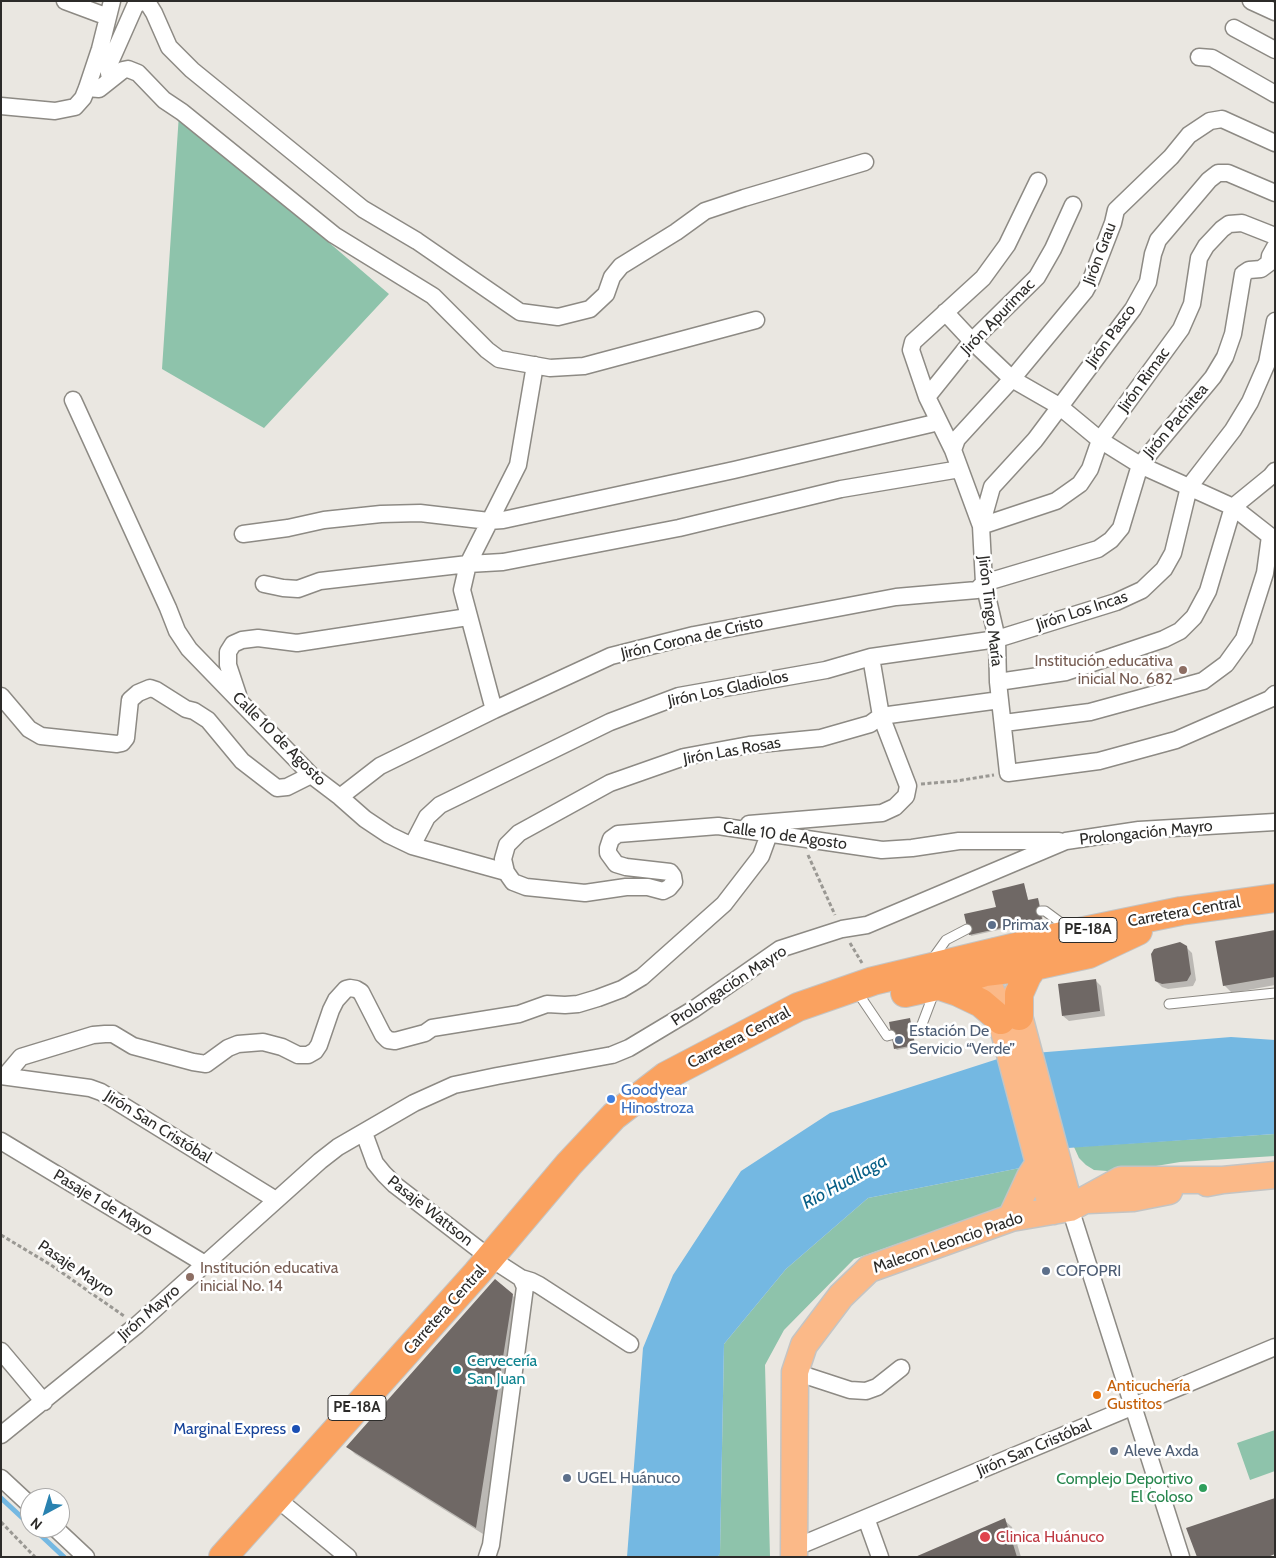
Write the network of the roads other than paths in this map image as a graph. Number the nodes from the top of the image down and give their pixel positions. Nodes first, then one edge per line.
1 (64, 1) edge
2 (112, 1) edge
3 (1251, 1) edge
4 (1275, 12) edge
5 (108, 17) junction
6 (1234, 28) dead end
7 (1275, 50) edge
8 (1199, 57) dead end
9 (110, 79) junction
10 (87, 88) junction
11 (1275, 94) edge
12 (1, 106) edge
13 (1275, 143) edge
14 (865, 162) dead end
15 (1038, 181) dead end
16 (1275, 193) edge
17 (1073, 205) dead end
18 (1275, 236) edge
19 (1275, 247) edge
20 (945, 312) junction
21 (756, 320) dead end
22 (1275, 321) edge
23 (972, 341) junction
24 (1271, 365) edge
25 (535, 366) junction
26 (1012, 379) junction
27 (927, 397) junction
28 (73, 400) dead end
29 (1059, 406) junction
30 (939, 422) junction
31 (1100, 440) junction
32 (953, 450) junction
33 (1140, 465) junction
34 (960, 469) junction
35 (1275, 471) edge
36 (1189, 487) junction
37 (1233, 507) junction
38 (489, 521) junction
39 (981, 526) junction
40 (243, 534) dead end
41 (1272, 538) edge
42 (468, 564) junction
43 (984, 583) junction
44 (264, 584) dead end
45 (468, 617) junction
46 (997, 638) junction
47 (871, 657) junction
48 (998, 682) junction
49 (1275, 694) edge
50 (1, 696) edge
51 (1000, 700) junction
52 (240, 702) junction
53 (494, 710) junction
54 (881, 716) junction
55 (1004, 723) junction
56 (310, 776) junction
57 (340, 797) junction
58 (1275, 822) edge
59 (718, 826) junction
60 (769, 834) junction
61 (1066, 841) junction
62 (412, 846) junction
63 (506, 872) junction
64 (1275, 898) edge
65 (1041, 911) dead end
66 (1181, 911) junction
67 (967, 929) dead end
68 (1074, 933) junction
69 (1006, 964) junction
70 (931, 977) junction
71 (867, 989) junction
72 (1275, 993) edge
73 (1168, 1004) dead end
74 (1012, 1025) junction
75 (912, 1030) dead end
76 (891, 1035) dead end
77 (3, 1076) edge
78 (364, 1133) junction
79 (1, 1141) edge
80 (1044, 1159) junction
81 (1275, 1175) edge
82 (276, 1200) junction
83 (1068, 1206) junction
84 (1011, 1218) junction
85 (490, 1258) junction
86 (205, 1264) junction
87 (521, 1278) junction
88 (630, 1344) dead end
89 (1275, 1348) edge
90 (1, 1351) edge
91 (901, 1368) dead end
92 (794, 1372) junction
93 (44, 1402) junction
94 (1132, 1407) junction
95 (1, 1435) edge
96 (1, 1478) edge
97 (20, 1496) edge
98 (276, 1498) junction
99 (866, 1518) junction
100 (66, 1538) edge
101 (794, 1552) edge
102 (86, 1557) edge
103 (223, 1557) edge
104 (348, 1557) edge
105 (487, 1557) edge
106 (880, 1557) edge
107 (1181, 1557) edge

1 - 5 street
2 - 5 street
3 - 4 street
5 - 10 street
6 - 7 street
8 - 11 street
9 - 10 street
9 - 14 street
9 - 25 street
10 - 12 street
13 - 26 street, Jirón Grau
15 - 20 street
16 - 29 street, Jirón Pasco
17 - 23 street, Jirón Apurimac
18 - 31 street, Jirón Rimac
19 - 33 street, Jirón Pachitea
20 - 23 street
20 - 27 street, Jirón Tingo María
21 - 25 street
22 - 24 street, Jirón Los Incas
23 - 26 street
23 - 27 street, Jirón Apurimac
24 - 36 street, Jirón Los Incas
25 - 38 street
26 - 29 street
26 - 32 street, Jirón Grau
27 - 30 street, Jirón Tingo María
28 - 52 street, Calle 10 de Agosto
29 - 31 street
29 - 39 street, Jirón Pasco
30 - 32 street, Jirón Tingo María
30 - 38 street
31 - 33 street
31 - 39 street, Jirón Rimac
32 - 34 street, Jirón Tingo María
33 - 36 street
33 - 43 street, Jirón Pachitea
34 - 39 street, Jirón Tingo María
34 - 42 street
35 - 37 street
36 - 37 street
36 - 46 street, Jirón Los Incas
37 - 41 street
37 - 48 street
38 - 40 street
38 - 42 street
39 - 43 street, Jirón Tingo María
41 - 55 street
42 - 44 street
42 - 45 street
43 - 46 street, Jirón Tingo María
43 - 53 street, Jirón Corona de Cristo
45 - 52 street
45 - 53 street
46 - 47 street, Jirón Los Gladiolos
46 - 48 street, Jirón Tingo María
47 - 54 street
47 - 62 street, Jirón Los Gladiolos
48 - 51 street, Jirón Tingo María
49 - 55 street, Jirón Tingo María
50 - 56 street
51 - 54 street, Jirón Las Rosas
51 - 55 street, Jirón Tingo María
52 - 56 street, Calle 10 de Agosto
53 - 57 street, Jirón Corona de Cristo
54 - 59 street
54 - 63 street, Jirón Las Rosas
56 - 57 street, Calle 10 de Agosto
57 - 62 street, Calle 10 de Agosto
58 - 61 street, Prolongación Mayro
59 - 60 street, Calle 10 de Agosto
59 - 63 street, Calle 10 de Agosto
60 - 61 street, Calle 10 de Agosto
60 - 77 street
61 - 78 street, Prolongación Mayro
62 - 63 street, Calle 10 de Agosto
64 - 66 highway, Carretera Central / PE-18A
65 - 68 lane
66 - 68 highway, Carretera Central / PE-18A
66 - 69 highway, PE-18A
67 - 70 lane
68 - 69 highway, Carretera Central / PE-18A
69 - 70 highway, PE-18A
69 - 74 main road
69 - 74 highway
70 - 71 highway, PE-18A
70 - 74 highway
70 - 75 lane
71 - 76 lane
71 - 85 highway, Carretera Central / PE-18A
72 - 73 lane
74 - 80 main road
77 - 82 street, Jirón San Cristóbal
78 - 82 street, Jirón Mayro
78 - 85 street, Pasaje Wattson
79 - 86 street, Pasaje 1 de Mayo
80 - 83 main road
80 - 84 main road
81 - 83 main road, Malecon Leoncio Prado
82 - 86 street, Jirón Mayro
83 - 84 main road, Malecon Leoncio Prado
83 - 94 street
84 - 92 main road, Malecon Leoncio Prado
85 - 87 street, Pasaje Wattson
85 - 98 highway, Carretera Central / PE-18A
86 - 93 street, Jirón Mayro
87 - 88 street, Pasaje Wattson
87 - 105 street
89 - 94 street, Jirón San Cristóbal
90 - 93 street
91 - 92 street
92 - 101 main road, Malecon Leoncio Prado
93 - 95 street, Jirón Mayro
94 - 99 street, Jirón San Cristóbal
94 - 107 street
96 - 97 street
98 - 103 highway, Carretera Central / PE-18A
98 - 104 street
99 - 101 street, Jirón San Cristóbal
99 - 106 street
100 - 102 street

